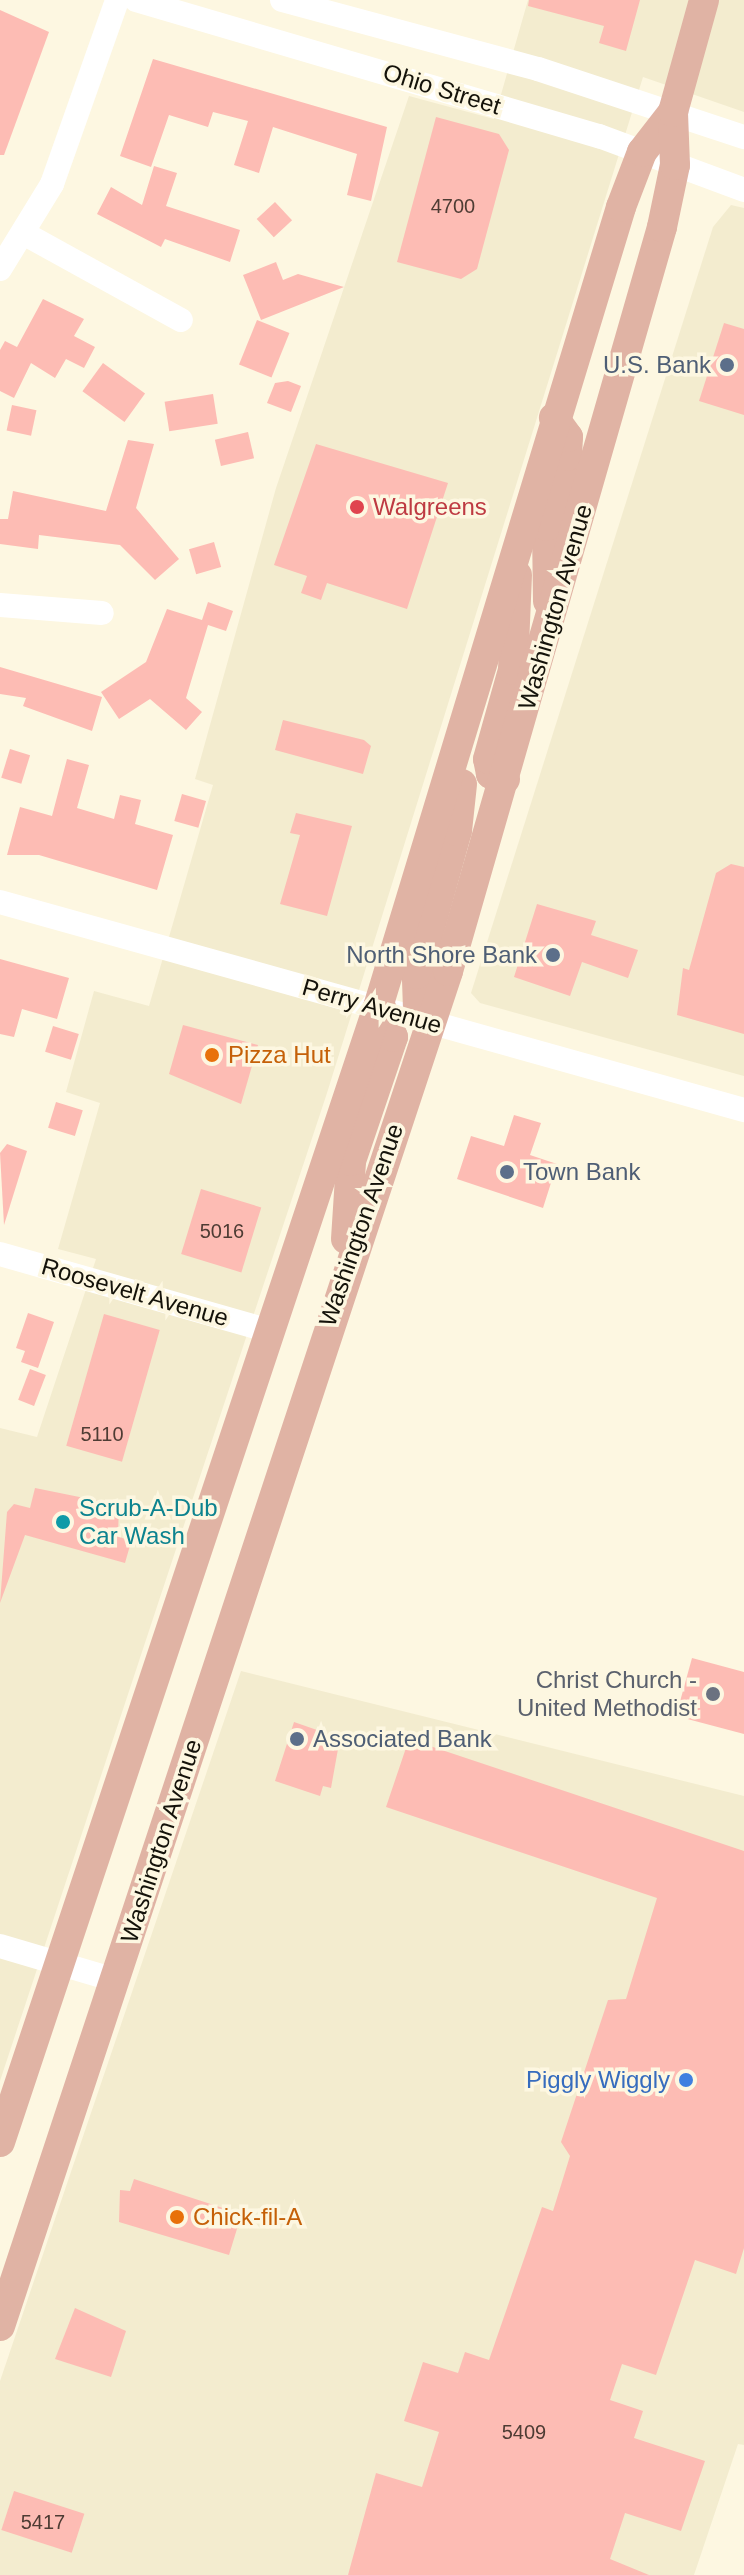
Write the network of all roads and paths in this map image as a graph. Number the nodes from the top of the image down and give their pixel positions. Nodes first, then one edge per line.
1 (117, 0) edge
2 (136, 0) edge
3 (282, 0) edge
4 (704, 0) edge
5 (673, 112) junction
6 (744, 137) edge
7 (642, 152) junction
8 (675, 165) junction
9 (744, 190) edge
10 (25, 234) junction
11 (0, 269) edge
12 (181, 320) dead end
13 (554, 418) junction
14 (516, 546) junction
15 (0, 605) edge
16 (102, 613) dead end
17 (548, 628) junction
18 (459, 750) junction
19 (505, 779) junction
20 (0, 902) edge
21 (379, 1007) junction
22 (429, 1023) junction
23 (744, 1110) edge
24 (0, 1254) edge
25 (345, 1269) junction
26 (270, 1331) junction
27 (0, 1946) edge
28 (60, 1963) junction
29 (115, 1980) junction
30 (0, 2142) edge
31 (0, 2326) edge

1 - 10 street
2 - 7 street, Ohio Street
3 - 5 street, Ohio Street
4 - 5 main road, Washington Avenue
5 - 6 street, Ohio Street
5 - 7 main road, Washington Avenue
5 - 8 main road, Washington Avenue
7 - 8 street, Ohio Street
7 - 13 main road, Washington Avenue
8 - 9 street, Ohio Street
8 - 17 main road, Washington Avenue
10 - 11 street
10 - 12 street
13 - 14 main road, Washington Avenue
13 - 17 main road
14 - 18 main road, Washington Avenue
14 - 19 main road
15 - 16 street
17 - 19 main road, Washington Avenue
18 - 21 main road, Washington Avenue
18 - 22 main road
19 - 22 main road, Washington Avenue
20 - 21 street, Perry Avenue
21 - 22 street, Perry Avenue
21 - 25 main road
21 - 26 main road, Washington Avenue
22 - 23 street, Perry Avenue
22 - 25 main road, Washington Avenue
24 - 26 street, Roosevelt Avenue
25 - 29 main road, Washington Avenue
26 - 28 main road, Washington Avenue
27 - 28 street
28 - 29 street
28 - 30 main road, Washington Avenue
29 - 31 main road, Washington Avenue

